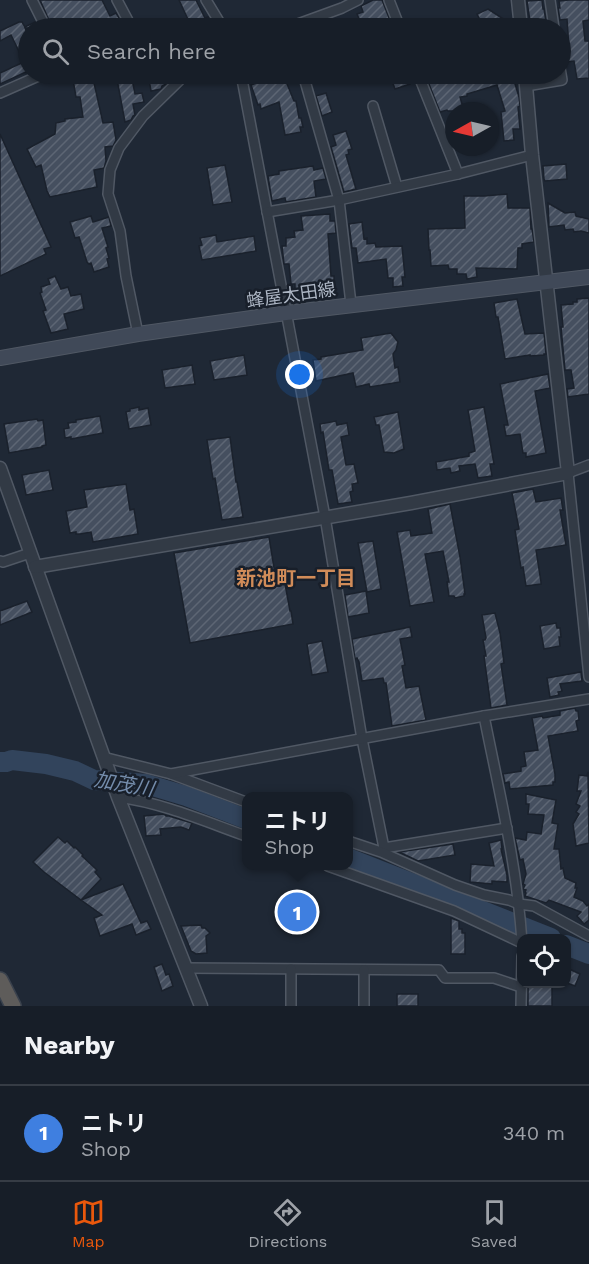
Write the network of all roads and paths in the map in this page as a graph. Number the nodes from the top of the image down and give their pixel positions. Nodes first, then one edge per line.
1 (32, 0) edge
2 (117, 0) edge
3 (206, 0) edge
4 (358, 0) edge
5 (389, 0) edge
6 (518, 0) edge
7 (550, 0) edge
8 (41, 18) edge
9 (127, 18) edge
10 (217, 18) edge
11 (316, 18) edge
12 (396, 18) edge
13 (520, 18) edge
14 (553, 18) edge
15 (21, 84) edge
16 (176, 84) edge
17 (243, 84) edge
18 (306, 84) edge
19 (422, 84) edge
20 (525, 84) edge
21 (0, 93) edge
22 (373, 106) dead end
23 (532, 155) junction
24 (458, 174) junction
25 (397, 187) junction
26 (339, 200) junction
27 (267, 212) junction
28 (589, 277) edge
29 (546, 281) junction
30 (351, 304) junction
31 (286, 313) junction
32 (138, 334) junction
33 (0, 358) edge
34 (589, 465) edge
35 (0, 468) edge
36 (567, 473) junction
37 (325, 518) junction
38 (30, 554) junction
39 (0, 561) edge
40 (35, 567) junction
41 (589, 677) edge
42 (589, 699) edge
43 (484, 716) junction
44 (362, 740) junction
45 (103, 757) junction
46 (171, 774) junction
47 (118, 797) junction
48 (242, 801) edge
49 (507, 828) junction
50 (242, 835) edge
51 (353, 842) edge
52 (382, 850) junction
53 (339, 870) edge
54 (519, 904) junction
55 (521, 934) edge
56 (589, 936) edge
57 (517, 940) edge
58 (186, 968) junction
59 (291, 969) junction
60 (364, 970) junction
61 (0, 980) edge
62 (517, 986) edge
63 (521, 988) edge
64 (0, 1000) edge
65 (2, 1006) edge
66 (13, 1006) edge
67 (201, 1006) edge
68 (291, 1006) edge
69 (364, 1006) edge
70 (521, 1006) edge

1 - 8 street
2 - 9 street
3 - 10 street
4 - 11 street
5 - 12 street
6 - 13 street
7 - 14 street
15 - 21 street
16 - 32 street
17 - 27 street
18 - 26 street
19 - 24 street
20 - 23 street
22 - 25 street
23 - 24 street
23 - 29 street
24 - 25 street
25 - 26 street
26 - 27 street
26 - 30 street
27 - 31 street
28 - 29 main road, 蜂屋太田線
29 - 30 main road, 蜂屋太田線
29 - 36 street
30 - 31 main road, 蜂屋太田線
31 - 32 main road, 蜂屋太田線
31 - 37 street
32 - 33 main road, 蜂屋太田線
34 - 36 street
35 - 38 street
36 - 37 street
36 - 41 street
37 - 40 street
37 - 44 street
38 - 39 street
38 - 40 street
40 - 45 street
42 - 43 street
43 - 44 street
43 - 49 street
44 - 46 street
44 - 52 street
45 - 46 street
45 - 47 street
46 - 48 street
47 - 50 street
47 - 58 street
49 - 52 street
49 - 54 street
51 - 52 street
52 - 54 street
53 - 57 street
54 - 55 street
54 - 56 street
58 - 59 street
58 - 67 street
59 - 60 street
59 - 68 street
60 - 62 street
60 - 69 street
61 - 66 highway
63 - 70 street
64 - 65 highway

